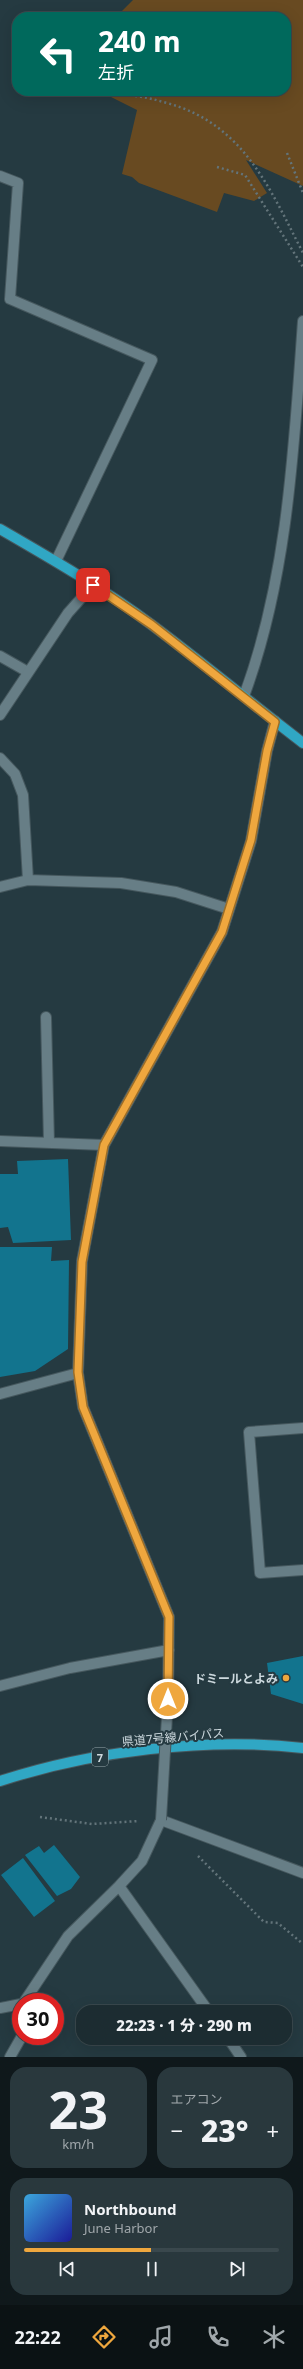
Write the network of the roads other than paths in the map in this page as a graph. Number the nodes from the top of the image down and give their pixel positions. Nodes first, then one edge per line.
1 (0, 176) edge
2 (303, 321) edge
3 (0, 529) edge
4 (56, 561) junction
5 (93, 585) junction
6 (0, 656) edge
7 (28, 672) junction
8 (244, 696) junction
9 (0, 715) edge
10 (275, 722) junction
11 (303, 743) edge
12 (0, 758) edge
13 (28, 880) junction
14 (0, 887) edge
15 (229, 909) junction
16 (46, 1017) dead end
17 (0, 1141) edge
18 (49, 1142) junction
19 (104, 1145) junction
20 (78, 1372) junction
21 (0, 1394) edge
22 (303, 1428) edge
23 (303, 1570) edge
24 (168, 1650) junction
25 (0, 1686) edge
26 (303, 1748) edge
27 (0, 1781) edge
28 (161, 1820) junction
29 (303, 1873) edge
30 (120, 1886) junction
31 (30, 1993) edge
32 (204, 2005) edge
33 (12, 2006) edge
34 (0, 2008) edge
35 (17, 2045) edge
36 (233, 2045) edge
37 (10, 2057) edge
38 (241, 2057) edge

1 - 4 street
2 - 8 street
3 - 4 main road
4 - 5 main road
5 - 7 street
5 - 8 main road
6 - 7 street
7 - 9 street
8 - 10 main road
10 - 11 main road
10 - 15 street
12 - 13 street
13 - 14 street
13 - 15 street
15 - 19 street
16 - 18 street
17 - 18 street
18 - 19 street
19 - 20 street
20 - 21 street
20 - 24 street
22 - 23 street
24 - 25 street
24 - 28 street, bridge
26 - 27 main road, 県道7号線バイパス / 7
28 - 29 street
28 - 30 street
30 - 31 street
30 - 32 street
33 - 34 street
35 - 37 street
36 - 38 street

